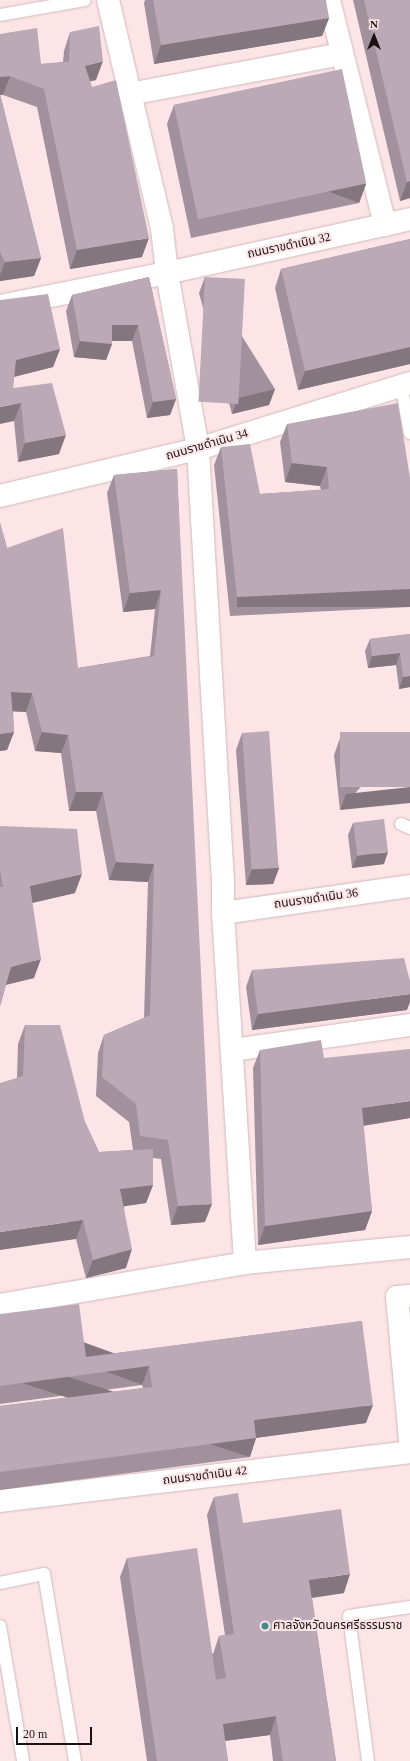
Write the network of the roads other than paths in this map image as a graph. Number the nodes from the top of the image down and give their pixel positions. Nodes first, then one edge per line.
1 (85, 0) edge
2 (108, 0) edge
3 (329, 0) edge
4 (0, 15) edge
5 (342, 54) junction
6 (130, 94) junction
7 (410, 220) edge
8 (385, 225) junction
9 (167, 273) junction
10 (0, 306) edge
11 (406, 384) edge
12 (410, 433) edge
13 (198, 449) junction
14 (0, 496) edge
15 (410, 886) edge
16 (223, 912) junction
17 (410, 1025) edge
18 (232, 1050) junction
19 (410, 1247) edge
20 (245, 1263) junction
21 (410, 1296) edge
22 (0, 1305) edge
23 (410, 1440) edge
24 (410, 1452) edge
25 (0, 1500) edge
26 (0, 1583) edge
27 (410, 1607) edge
28 (0, 1626) edge
29 (23, 1761) edge
30 (75, 1761) edge
31 (368, 1761) edge

1 - 4 lane
2 - 6 street
3 - 5 street
5 - 6 street
5 - 8 street
6 - 9 street
7 - 8 street, ถนนราขดำเนิน 32
8 - 9 street, ถนนราขดำเนิน 32
9 - 10 street, ถนนราขดำเนิน 32
9 - 13 street
11 - 12 lane
11 - 13 street, ถนนราชดำเนิน 34
13 - 14 street, ถนนราชดำเนิน 34
13 - 16 street
15 - 16 street, ถนนราขดำเนิน 36
16 - 18 street
17 - 18 street
18 - 20 street
19 - 20 street
20 - 22 street
21 - 23 street
24 - 25 street, ถนนราขดำเนิน 42
26 - 30 lane
27 - 31 lane
28 - 29 lane

